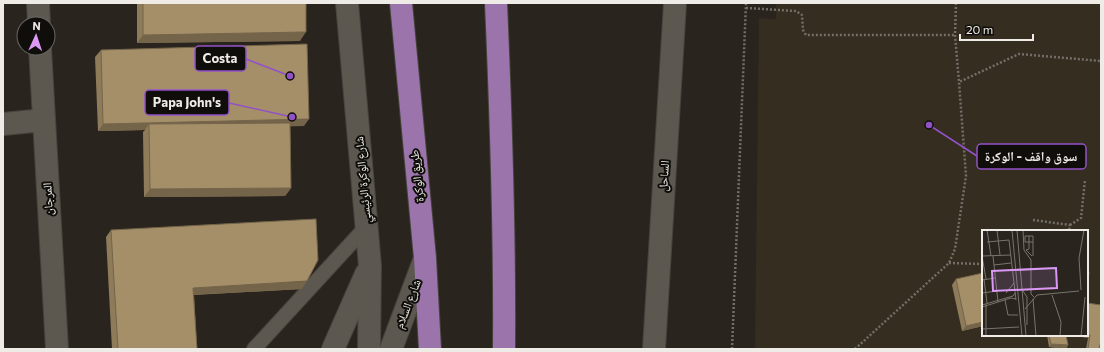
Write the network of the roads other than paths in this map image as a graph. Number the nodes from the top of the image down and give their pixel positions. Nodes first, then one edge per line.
1 (38, 3) edge
2 (347, 3) edge
3 (401, 3) edge
4 (496, 3) edge
5 (675, 3) edge
6 (39, 16) edge
7 (40, 56) edge
8 (44, 120) junction
9 (3, 124) edge
10 (367, 226) junction
11 (425, 258) junction
12 (370, 266) junction
13 (57, 349) edge
14 (254, 349) edge
15 (332, 349) edge
16 (369, 349) edge
17 (391, 349) edge
18 (430, 349) edge
19 (504, 349) edge
20 (654, 349) edge

1 - 6 street
2 - 10 street, شارع الوكرة الرئيسي
3 - 11 highway, طريق الوكرة
4 - 19 highway
5 - 20 street, الساحل
7 - 8 street, المرجان
8 - 9 street
8 - 13 street, المرجان
10 - 12 street, شارع الوكرة الرئيسي
10 - 14 lane
11 - 17 street, شارع السلام
11 - 18 highway, طريق الوكرة
12 - 15 street, شارع الوكرة الرئيسي
12 - 16 street

